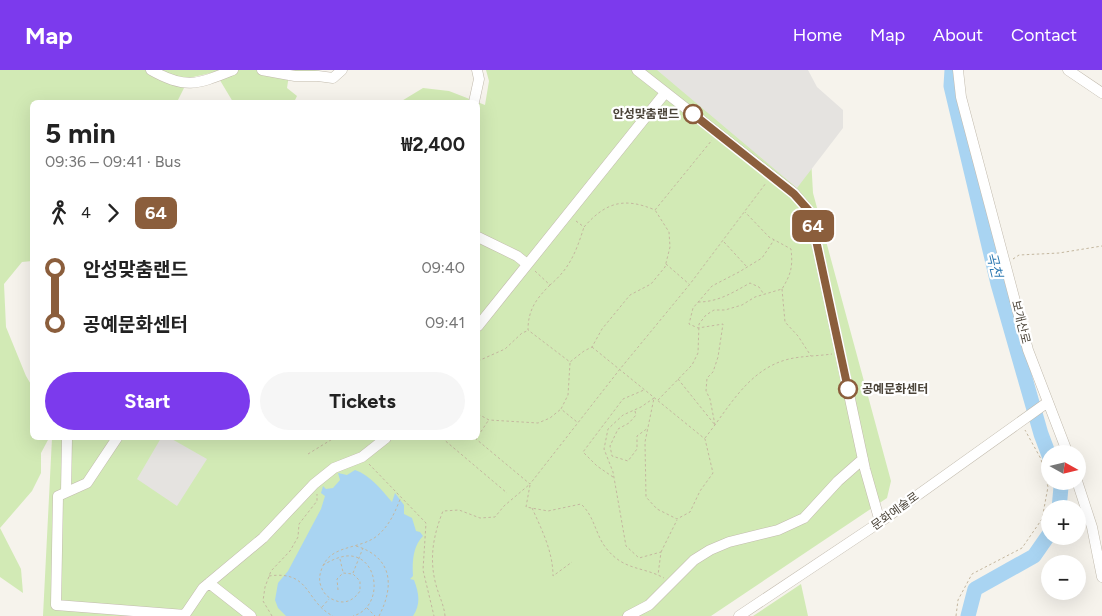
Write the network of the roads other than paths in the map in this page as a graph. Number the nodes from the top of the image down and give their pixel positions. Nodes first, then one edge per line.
1 (151, 70) edge
2 (233, 70) edge
3 (262, 70) edge
4 (342, 70) edge
5 (477, 70) edge
6 (637, 70) edge
7 (958, 70) edge
8 (1068, 70) edge
9 (665, 92) junction
10 (1102, 93) edge
11 (474, 100) edge
12 (480, 238) edge
13 (527, 264) junction
14 (480, 323) edge
15 (1043, 405) junction
16 (67, 440) edge
17 (117, 440) edge
18 (383, 440) edge
19 (1063, 445) edge
20 (863, 459) junction
21 (1080, 490) edge
22 (66, 492) junction
23 (880, 522) junction
24 (1102, 577) edge
25 (209, 583) junction
26 (184, 615) edge
27 (251, 616) edge
28 (628, 616) edge
29 (739, 616) edge

1 - 2 street
3 - 4 street
5 - 11 street
6 - 9 street
7 - 15 street, 보개산로
8 - 10 street
9 - 13 street
9 - 20 street
12 - 13 street
13 - 14 street
15 - 19 street, 보개산로
15 - 23 street, 문화예술로
16 - 22 street
17 - 22 street
18 - 25 street
20 - 23 street
20 - 28 street
21 - 24 street
22 - 26 street
23 - 29 street, 문화예술로
25 - 26 street
25 - 27 street

